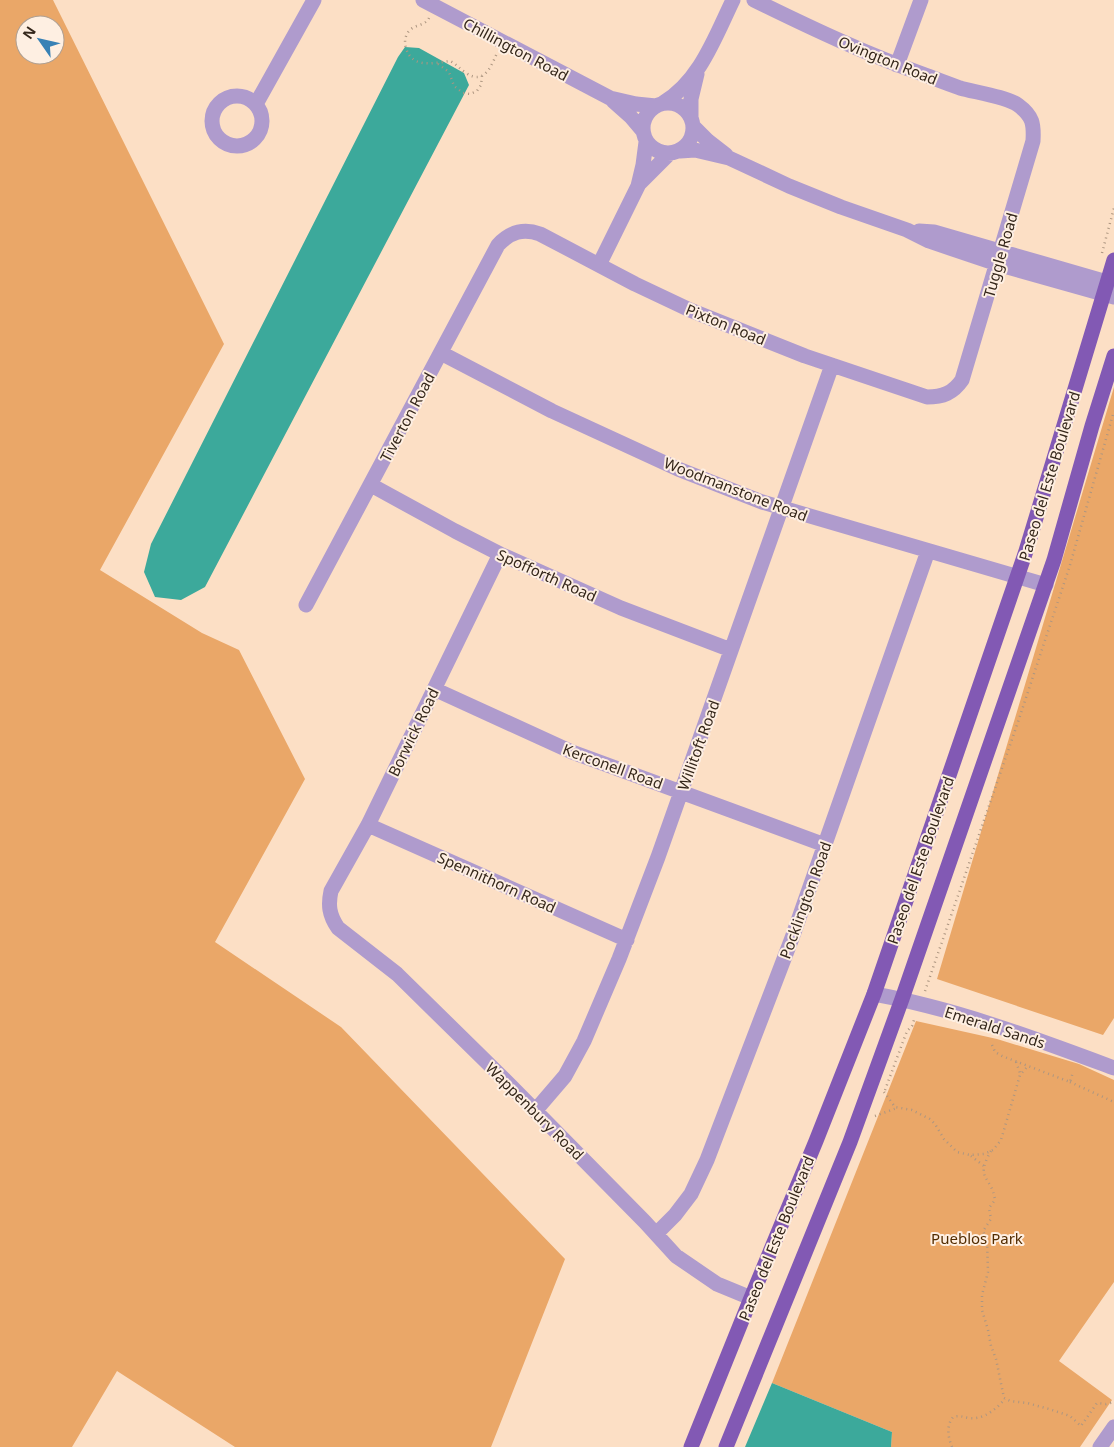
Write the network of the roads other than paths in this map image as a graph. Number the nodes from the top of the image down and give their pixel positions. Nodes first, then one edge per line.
1 (314, 0) edge
2 (423, 0) edge
3 (733, 0) edge
4 (754, 0) edge
5 (922, 0) edge
6 (897, 64) junction
7 (699, 68) junction
8 (610, 98) junction
9 (256, 104) dead end
10 (660, 104) junction
11 (1025, 111) joint
12 (692, 121) junction
13 (644, 136) junction
14 (675, 152) junction
15 (729, 158) junction
16 (638, 186) junction
17 (512, 233) joint
18 (999, 258) junction
19 (1108, 258) edge
20 (599, 265) junction
21 (1110, 290) edge
22 (441, 353) junction
23 (1114, 356) edge
24 (832, 365) junction
25 (947, 394) joint
26 (371, 485) junction
27 (782, 508) junction
28 (928, 552) junction
29 (500, 554) junction
30 (1017, 577) junction
31 (1046, 586) junction
32 (306, 605) dead end
33 (731, 650) junction
34 (434, 688) junction
35 (681, 791) junction
36 (368, 825) junction
37 (824, 845) junction
38 (329, 910) joint
39 (626, 940) junction
40 (874, 994) junction
41 (902, 999) junction
42 (1114, 1068) edge
43 (535, 1111) junction
44 (656, 1234) junction
45 (750, 1298) junction
46 (1114, 1427) edge
47 (691, 1447) edge
48 (726, 1447) edge
49 (1100, 1447) edge

1 - 9 street
2 - 8 street, Chillington Road
3 - 7 street
4 - 6 street, Ovington Road
5 - 6 street
6 - 11 street, Ovington Road
7 - 10 street
7 - 12 street
8 - 10 street, Chillington Road
8 - 13 street, Chillington Road
10 - 12 street
10 - 13 street
11 - 18 street, Tuggle Road
12 - 14 street
12 - 15 street
13 - 14 street
13 - 16 street
14 - 15 street
14 - 16 street
15 - 18 street
16 - 20 street
17 - 20 street, Pixton Road
17 - 22 street, Tiverton Road
18 - 21 street
18 - 25 street, Tuggle Road
19 - 21 main road, Paseo del Este Boulevard
20 - 24 street, Pixton Road
21 - 30 main road, Paseo del Este Boulevard
22 - 26 street, Tiverton Road
22 - 27 street, Woodmanstone Road
23 - 31 main road, Paseo del Este Boulevard
24 - 25 street, Pixton Road
24 - 27 street, Willitoft Road
26 - 29 street, Spofforth Road
26 - 32 street, Tiverton Road
27 - 28 street, Woodmanstone Road
27 - 33 street, Willitoft Road
28 - 30 street, Woodmanstone Road
28 - 37 street, Pocklington Road
29 - 33 street, Spofforth Road
29 - 34 street, Borwick Road
30 - 31 street, Woodmanstone Road
30 - 40 main road, Paseo del Este Boulevard
31 - 41 main road, Paseo del Este Boulevard
33 - 35 street, Willitoft Road
34 - 35 street, Kerconell Road
34 - 36 street, Borwick Road
35 - 37 street, Kerconell Road
35 - 39 street, Willitoft Road
36 - 38 street, Borwick Road
36 - 39 street, Spennithorn Road
37 - 44 street, Pocklington Road
38 - 43 street, Wappenbury Road
39 - 43 street, Willitoft Road
40 - 41 street, Emerald Sands
40 - 45 main road, Paseo del Este Boulevard
41 - 42 street, Emerald Sands
41 - 48 main road, Paseo del Este Boulevard
43 - 44 street, Wappenbury Road
44 - 45 street, Wappenbury Road
45 - 47 main road, Paseo del Este Boulevard
46 - 49 street

